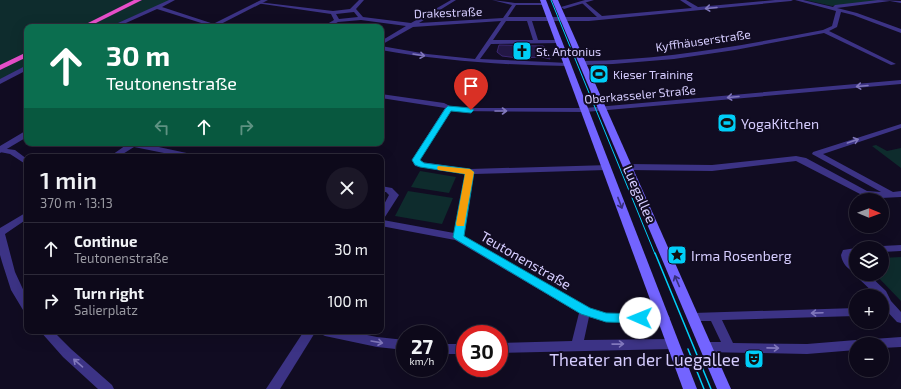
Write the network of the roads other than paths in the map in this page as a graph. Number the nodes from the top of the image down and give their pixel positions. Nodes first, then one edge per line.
1 (131, 0) edge
2 (139, 0) edge
3 (173, 0) edge
4 (265, 0) edge
5 (362, 0) edge
6 (454, 0) edge
7 (494, 0) edge
8 (591, 0) edge
9 (682, 0) edge
10 (792, 0) edge
11 (798, 0) edge
12 (895, 0) edge
13 (556, 1) edge
14 (543, 2) edge
15 (584, 2) junction
16 (901, 2) edge
17 (258, 3) junction
18 (515, 4) junction
19 (572, 5) junction
20 (157, 7) junction
21 (561, 8) junction
22 (698, 9) junction
23 (836, 9) junction
24 (352, 10) junction
25 (333, 13) junction
26 (361, 18) junction
27 (601, 18) junction
28 (529, 19) junction
29 (550, 19) junction
30 (561, 19) junction
31 (504, 20) junction
32 (338, 21) junction
33 (80, 24) edge
34 (88, 24) edge
35 (119, 24) edge
36 (209, 24) edge
37 (219, 24) edge
38 (332, 24) edge
39 (412, 24) junction
40 (825, 31) junction
41 (901, 31) edge
42 (384, 41) edge
43 (490, 42) junction
44 (536, 42) junction
45 (559, 42) junction
46 (384, 49) edge
47 (24, 52) edge
48 (24, 56) edge
49 (476, 61) junction
50 (583, 63) junction
51 (0, 64) edge
52 (567, 64) junction
53 (893, 64) dead end
54 (0, 68) edge
55 (24, 69) edge
56 (0, 82) edge
57 (901, 82) edge
58 (384, 96) edge
59 (603, 108) junction
60 (448, 109) junction
61 (585, 110) junction
62 (901, 126) edge
63 (24, 135) edge
64 (129, 146) edge
65 (146, 146) edge
66 (0, 150) edge
67 (117, 154) edge
68 (182, 154) edge
69 (24, 161) edge
70 (606, 167) junction
71 (628, 167) junction
72 (470, 172) junction
73 (384, 190) edge
74 (896, 194) edge
75 (384, 213) edge
76 (24, 217) edge
77 (384, 224) edge
78 (0, 233) edge
79 (458, 237) junction
80 (901, 248) edge
81 (889, 249) edge
82 (849, 252) edge
83 (849, 262) edge
84 (868, 281) edge
85 (877, 289) edge
86 (24, 303) edge
87 (585, 311) junction
88 (889, 311) edge
89 (849, 312) edge
90 (693, 316) junction
91 (714, 316) junction
92 (664, 318) junction
93 (901, 319) edge
94 (49, 334) edge
95 (308, 334) edge
96 (339, 334) edge
97 (901, 342) edge
98 (889, 343) edge
99 (396, 344) edge
100 (673, 344) junction
101 (579, 345) junction
102 (849, 346) edge
103 (706, 347) junction
104 (729, 347) junction
105 (508, 348) edge
106 (107, 389) edge
107 (273, 389) edge
108 (690, 389) edge
109 (724, 389) edge

1 - 33 highway
2 - 34 highway
3 - 20 street
4 - 17 street
5 - 24 street
6 - 39 street
7 - 18 street
8 - 15 street
9 - 22 street
10 -> 22 street, Drakestraße
11 - 23 street
12 - 16 street
12 - 23 street
13 - 19 street
13 - 21 main road, Luegallee
14 - 18 street
14 - 29 main road, Luegallee
15 - 19 street
15 - 27 street
17 - 25 street
17 - 37 street
18 - 31 street
19 - 21 street
20 - 35 street
20 - 36 street
21 - 30 main road, Luegallee
22 - 27 street, Drakestraße
23 - 40 street
23 - 41 street
24 - 25 street
24 - 26 street
25 - 32 street
26 - 32 street, Drakestraße
26 - 39 street, Drakestraße
27 - 30 street, Drakestraße
28 - 29 street, Drakestraße
28 - 31 street, Drakestraße
28 - 44 street
29 - 30 street, Drakestraße
29 - 45 main road, Luegallee
30 - 50 main road, Luegallee
31 - 39 street, Drakestraße
31 - 43 street
32 - 38 street, Drakestraße
39 - 42 street
40 - 50 street, Kyffhäuserstraße
40 - 53 street
43 - 44 street
43 - 49 street
44 - 45 street
45 - 52 main road, Luegallee
46 -> 49 street
47 - 51 highway
48 - 54 highway
49 - 52 street
50 - 59 main road, Luegallee
52 - 61 main road, Luegallee
55 - 56 street
57 -> 59 street, Oberkasseler Straße
58 - 60 street, Oberkasseler Straße
59 - 61 street, Oberkasseler Straße
59 - 71 main road, Luegallee
60 -> 61 street, Oberkasseler Straße
60 - 72 street
61 - 70 main road, Luegallee
74 -> 62 street
63 - 66 street
64 - 67 street
65 - 68 street
66 - 69 street
70 - 72 street
70 -> 92 main road, Luegallee
71 - 74 street
90 -> 71 main road, Luegallee
72 - 79 street
73 - 75 street
76 - 78 street
77 - 79 street, Teutonenstraße
78 - 86 street
79 - 87 street, Teutonenstraße
80 - 81 street
82 - 83 street
84 - 85 street
87 - 92 street, Teutonenstraße
87 - 101 street
88 - 93 street
89 -> 91 street
90 - 91 street
90 - 103 main road, Luegallee
91 - 104 street
92 - 100 main road, Luegallee
106 -> 94 street
95 - 107 street
96 -> 99 street
97 - 98 street
101 -> 100 street
100 - 108 main road, Luegallee
101 - 105 street
104 -> 102 street
103 - 104 street
103 - 109 main road, Luegallee

